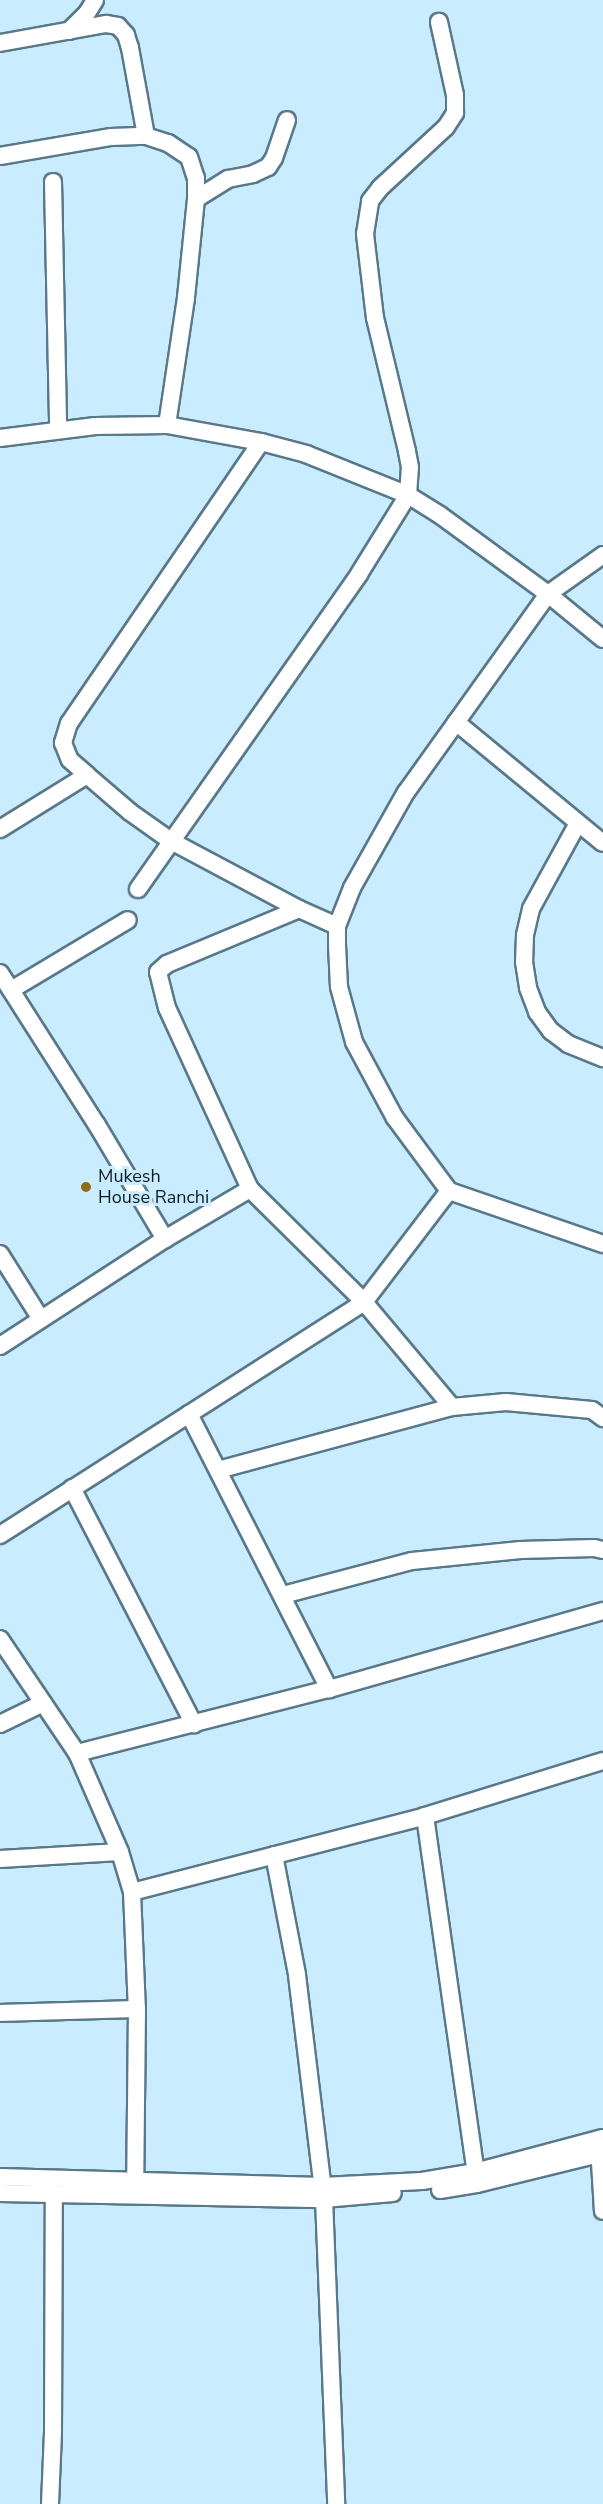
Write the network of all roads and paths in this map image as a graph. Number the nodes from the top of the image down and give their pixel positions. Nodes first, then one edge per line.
1 (95, 0) edge
2 (439, 22) dead end
3 (69, 31) junction
4 (0, 43) edge
5 (287, 120) dead end
6 (146, 136) junction
7 (0, 156) edge
8 (53, 182) dead end
9 (196, 199) junction
10 (167, 425) junction
11 (58, 429) junction
12 (0, 438) edge
13 (261, 442) junction
14 (408, 495) junction
15 (603, 555) edge
16 (548, 594) junction
17 (603, 639) edge
18 (456, 722) junction
19 (87, 776) junction
20 (578, 823) junction
21 (0, 829) edge
22 (171, 841) junction
23 (603, 843) edge
24 (138, 889) dead end
25 (299, 909) junction
26 (128, 920) dead end
27 (337, 926) junction
28 (0, 973) edge
29 (11, 990) junction
30 (603, 1058) edge
31 (250, 1189) junction
32 (449, 1191) junction
33 (165, 1239) junction
34 (603, 1244) edge
35 (0, 1254) edge
36 (364, 1302) junction
37 (41, 1319) junction
38 (0, 1346) edge
39 (452, 1407) junction
40 (189, 1414) junction
41 (603, 1418) edge
42 (218, 1470) junction
43 (72, 1488) junction
44 (0, 1534) edge
45 (603, 1550) edge
46 (283, 1595) junction
47 (603, 1611) edge
48 (0, 1639) edge
49 (329, 1689) junction
50 (43, 1703) junction
51 (194, 1724) junction
52 (0, 1725) edge
53 (77, 1753) junction
54 (603, 1761) edge
55 (425, 1816) junction
56 (120, 1852) junction
57 (274, 1855) junction
58 (0, 1859) edge
59 (132, 1892) junction
60 (137, 2009) junction
61 (0, 2013) edge
62 (601, 2146) edge
63 (0, 2177) edge
64 (476, 2178) junction
65 (135, 2188) junction
66 (323, 2192) junction
67 (0, 2193) edge
68 (54, 2194) junction
69 (603, 2211) edge
70 (50, 2504) edge
71 (336, 2504) edge

1 - 3 street
2 - 14 street
3 - 4 street
3 - 6 street
5 - 9 street
6 - 7 street
6 - 9 street
8 - 11 street
9 - 10 street
10 - 11 street
10 - 13 street
11 - 12 street
13 - 14 street
13 - 19 street
14 - 16 street
14 - 22 street
15 - 16 street
16 - 17 street
16 - 18 street
18 - 20 street
18 - 27 street
19 - 21 street
19 - 22 street
20 - 23 street
20 - 30 street
22 - 24 street
22 - 25 street
25 - 27 street
25 - 31 street
26 - 29 street
27 - 32 street
28 - 29 street
29 - 33 street
31 - 33 street
31 - 36 street
32 - 34 street
32 - 36 street
33 - 37 street
35 - 37 street
36 - 39 street
36 - 40 street
37 - 38 street
39 - 41 street
39 - 42 street
40 - 42 street
40 - 43 street
42 - 46 street
43 - 44 street
43 - 51 street
45 - 46 street
46 - 49 street
47 - 49 street
48 - 50 street
49 - 51 street
50 - 52 street
50 - 53 street
51 - 53 street
53 - 56 street
54 - 55 street
55 - 57 street
55 - 64 street
56 - 58 street
56 - 59 street
57 - 59 street
57 - 66 street
59 - 60 street
60 - 61 street
60 - 65 street
62 - 64 street
62 - 69 street
63 - 65 street
64 - 66 street
65 - 66 street
65 - 68 street
66 - 71 street
67 - 68 street
68 - 70 street

